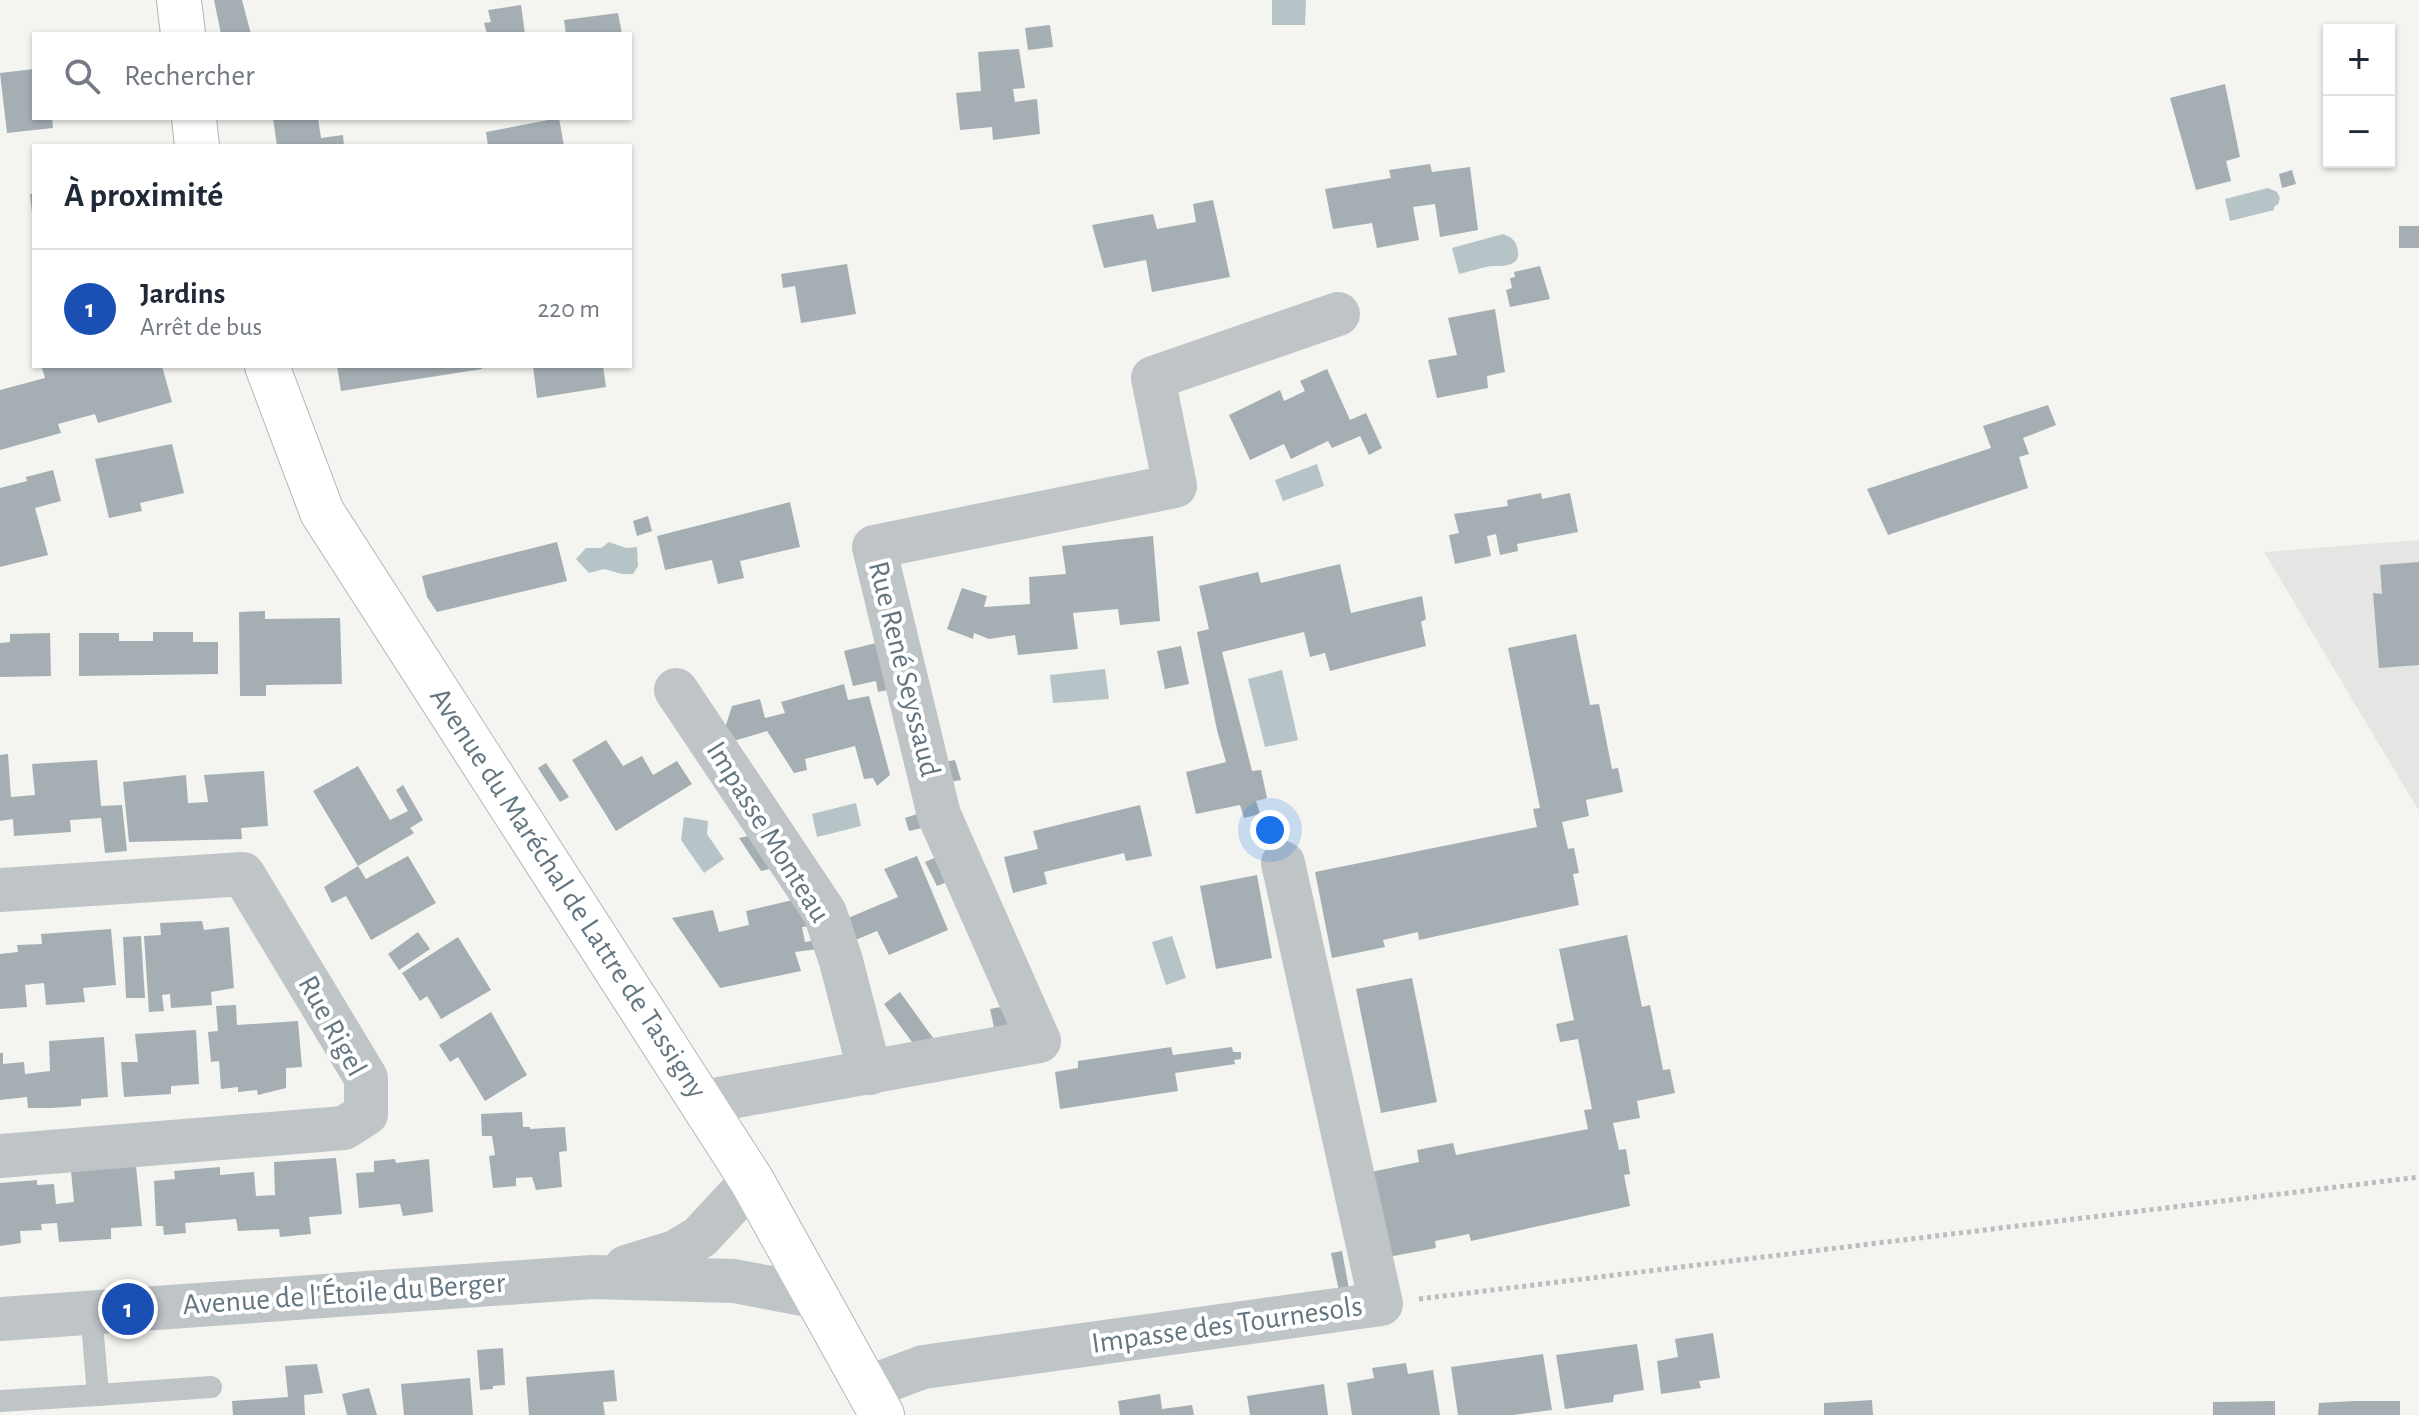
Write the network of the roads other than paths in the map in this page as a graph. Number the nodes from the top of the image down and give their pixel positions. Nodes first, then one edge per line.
1 (179, 0) edge
2 (183, 32) edge
3 (194, 120) edge
4 (197, 144) edge
5 (1338, 314) dead end
6 (268, 368) edge
7 (676, 690) dead end
8 (1283, 863) dead end
9 (0, 890) edge
10 (870, 1073) junction
11 (703, 1102) junction
12 (0, 1156) edge
13 (752, 1181) junction
14 (592, 1277) junction
15 (818, 1297) junction
16 (91, 1311) junction
17 (0, 1319) edge
18 (211, 1387) dead end
19 (98, 1395) junction
20 (0, 1401) edge
21 (874, 1402) edge

1 - 2 main road
3 - 4 main road
5 - 10 street, Rue René Seyssaud
6 - 11 main road, Avenue du Maréchal de Lattre de Tassigny
7 - 10 street, Impasse Monteau
8 - 21 street, Impasse des Tournesols
9 - 12 street, Rue Rigel
10 - 11 street, Rue René Seyssaud
11 - 13 main road, Avenue du Maréchal de Lattre de Tassigny
13 - 14 street, Avenue de l'Étoile du Berger
13 - 15 main road, Avenue du Maréchal de Lattre de Tassigny
14 - 15 street, Avenue de l'Étoile du Berger
14 - 16 street, Avenue de l'Étoile du Berger
15 - 21 main road, Avenue du Maréchal de Lattre de Tassigny
16 - 17 street, Avenue de l'Étoile du Berger
16 - 19 lane
18 - 19 lane
19 - 20 lane

